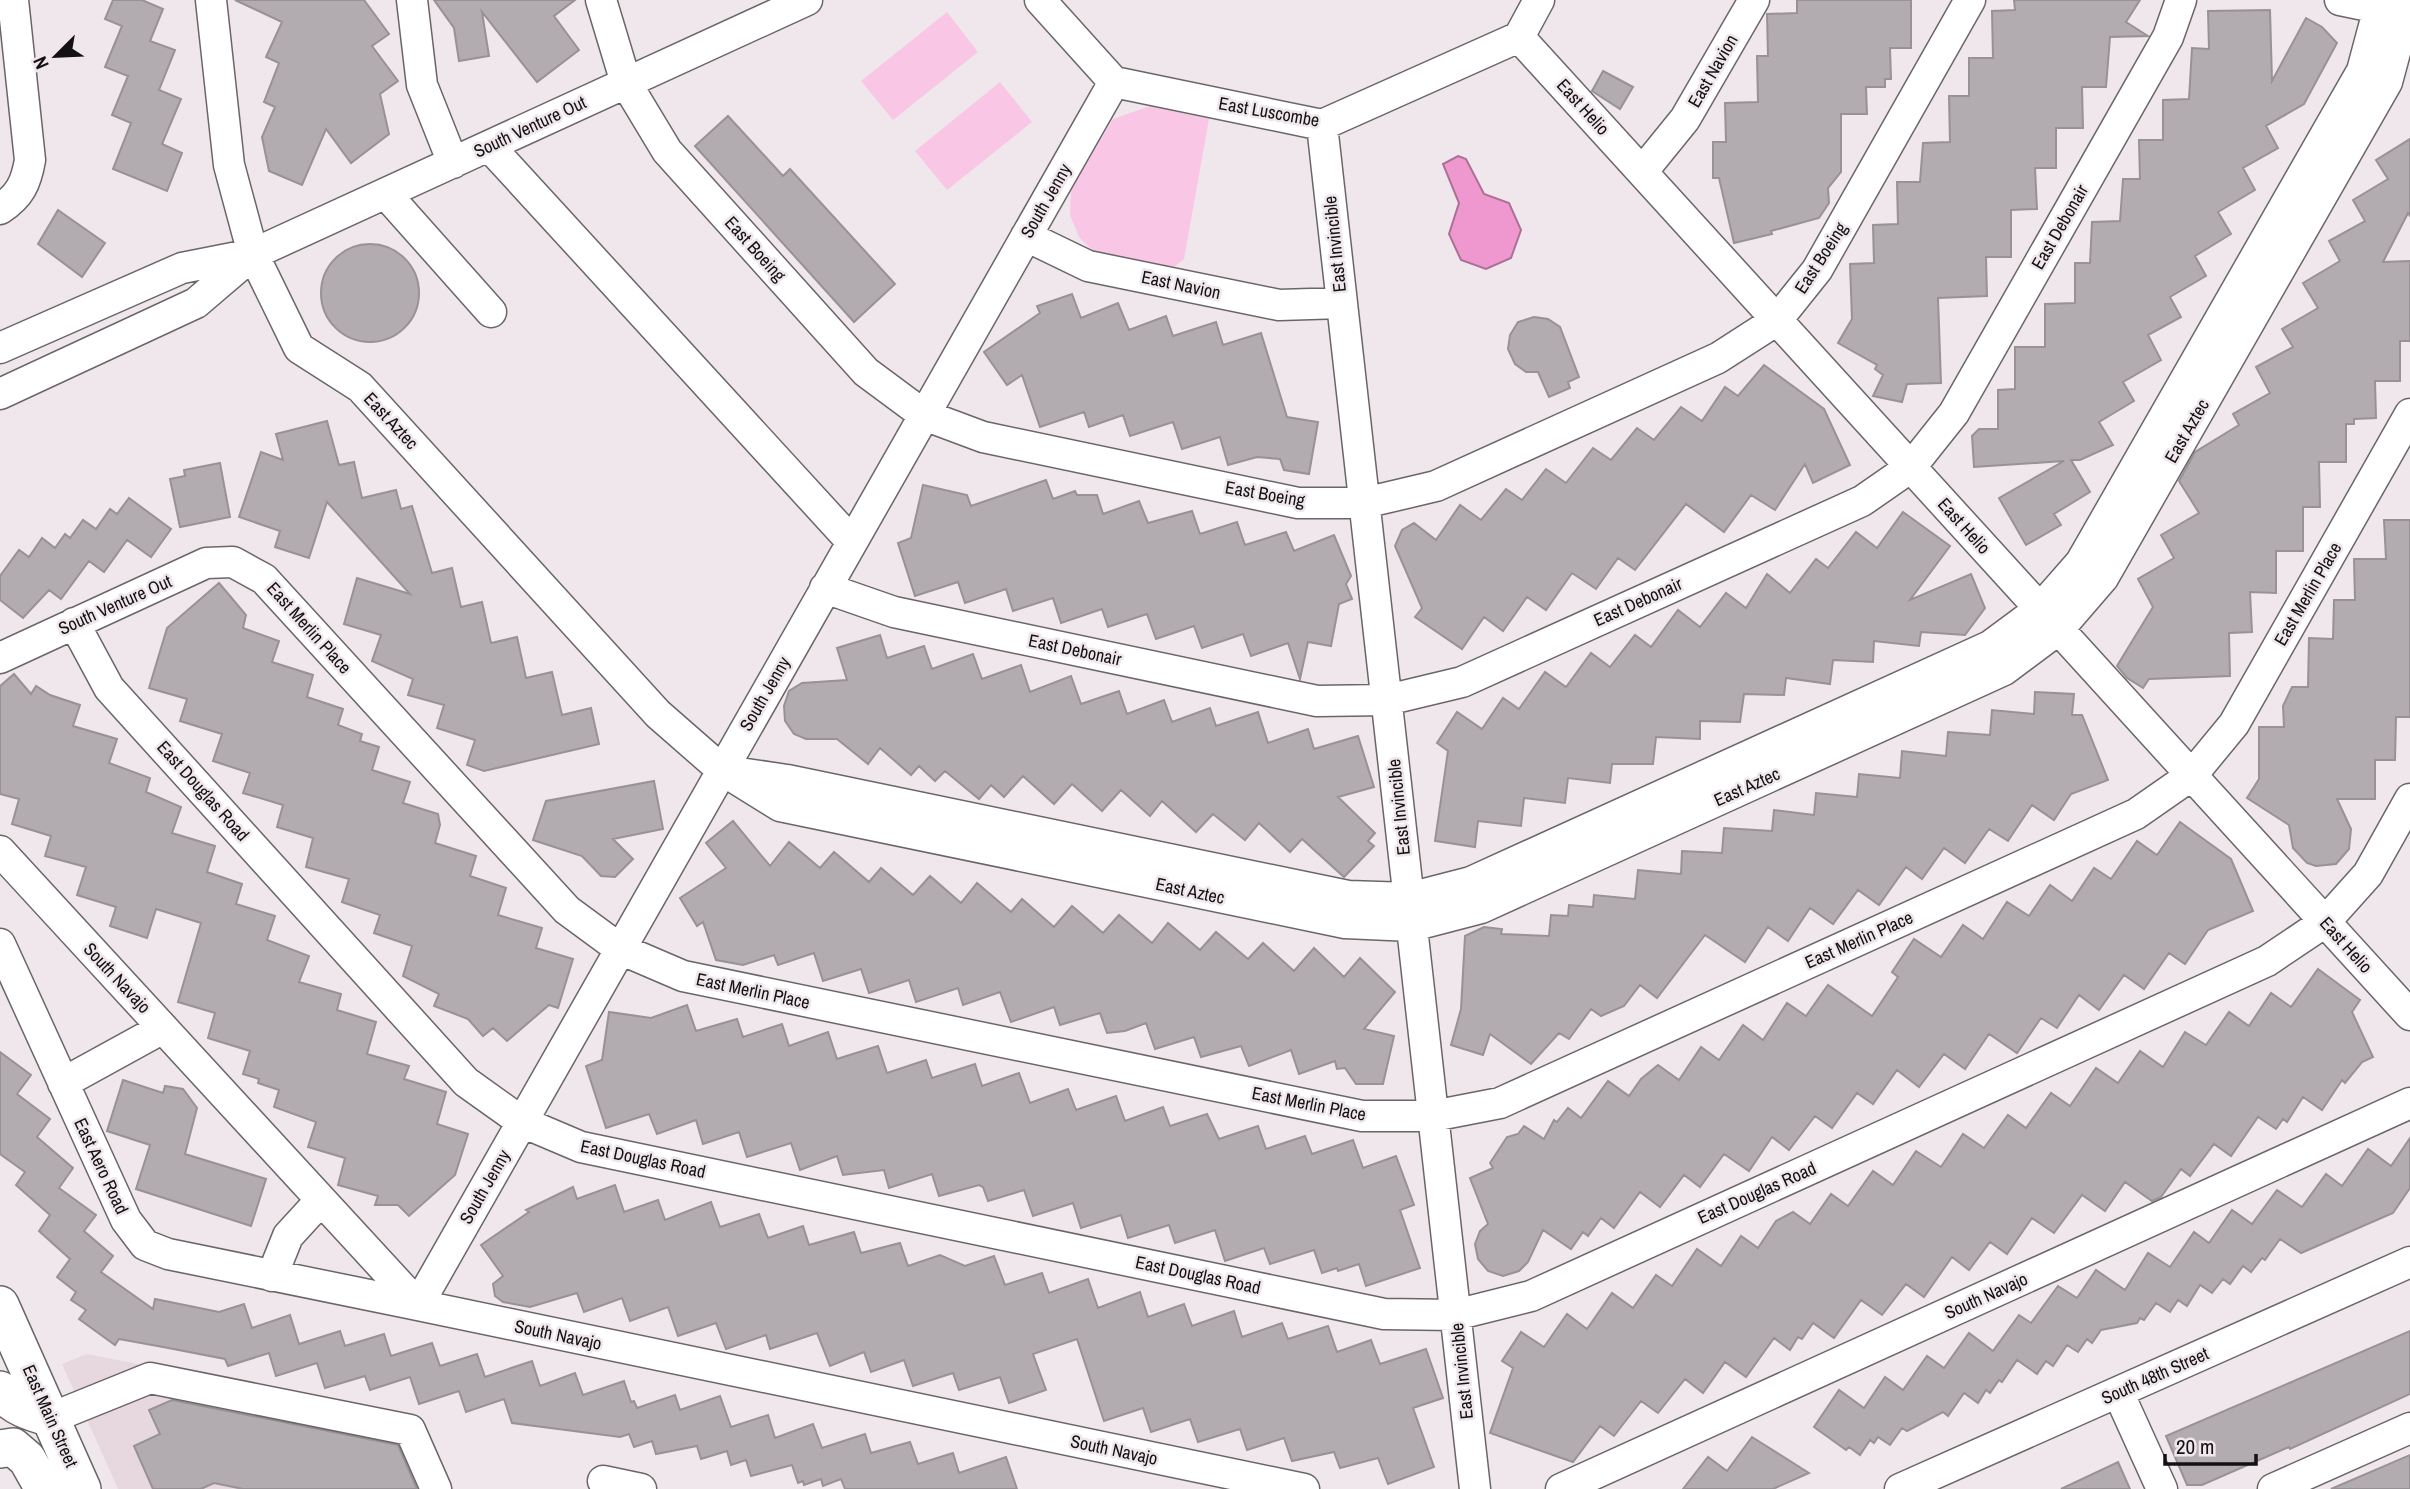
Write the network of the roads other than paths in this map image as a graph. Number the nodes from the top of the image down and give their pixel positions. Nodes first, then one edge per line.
1 (13, 0) edge
2 (211, 0) edge
3 (412, 0) edge
4 (601, 0) edge
5 (807, 0) edge
6 (1040, 0) edge
7 (1539, 0) edge
8 (1754, 0) edge
9 (1970, 0) edge
10 (2181, 0) edge
11 (2340, 0) edge
12 (2398, 7) edge
13 (1519, 37) junction
14 (1114, 82) junction
15 (626, 83) junction
16 (1322, 125) junction
17 (489, 146) junction
18 (453, 163) junction
19 (1642, 172) junction
20 (386, 194) junction
21 (0, 209) edge
22 (1026, 236) junction
23 (253, 254) junction
24 (1342, 303) junction
25 (491, 312) dead end
26 (1777, 320) junction
27 (48, 327) junction
28 (0, 348) edge
29 (84, 355) junction
30 (0, 394) edge
31 (2410, 414) edge
32 (924, 415) junction
33 (1911, 467) junction
34 (1364, 503) junction
35 (852, 542) junction
36 (233, 562) joint
37 (825, 588) junction
38 (2049, 619) junction
39 (74, 623) junction
40 (0, 658) edge
41 (1387, 700) junction
42 (722, 770) junction
43 (2192, 775) junction
44 (2410, 799) edge
45 (0, 851) edge
46 (1410, 912) junction
47 (2325, 922) junction
48 (0, 944) edge
49 (620, 949) junction
50 (2410, 1015) edge
51 (163, 1028) junction
52 (63, 1083) junction
53 (2410, 1103) edge
54 (1433, 1116) junction
55 (522, 1122) junction
56 (321, 1200) junction
57 (2410, 1262) edge
58 (272, 1276) junction
59 (0, 1305) edge
60 (418, 1305) junction
61 (1455, 1315) junction
62 (0, 1390) edge
63 (2118, 1392) junction
64 (51, 1418) junction
65 (2410, 1429) edge
66 (0, 1448) edge
67 (603, 1481) dead end
68 (44, 1489) edge
69 (82, 1489) edge
70 (436, 1489) edge
71 (641, 1489) edge
72 (1304, 1489) edge
73 (1475, 1489) edge
74 (1561, 1489) edge
75 (1900, 1489) edge
76 (2162, 1489) edge
77 (2273, 1489) edge

1 - 21 street
2 - 23 street, East Aztec
3 - 18 street
4 - 15 street, East Boeing
5 - 15 street, South Venture Out
6 - 14 street
7 - 13 street
8 - 19 street, East Navion
9 - 26 street, East Boeing
10 - 33 street, East Debonair
11 - 12 street
12 - 38 street, East Aztec
13 - 16 street, East Luscombe
13 - 19 street, East Helio
14 - 16 street, East Luscombe
14 - 22 street, South Jenny
15 - 17 street, South Venture Out
15 - 32 street, East Boeing
16 - 24 street, East Invincible
17 - 18 street, South Venture Out
17 - 35 street
18 - 20 street, South Venture Out
19 - 26 street, East Helio
20 - 23 street, South Venture Out
20 - 25 street
22 - 24 street, East Navion
22 - 32 street, South Jenny
23 - 27 street, South Venture Out
23 - 29 street, South Venture Out
23 - 42 street, East Aztec
24 - 34 street, East Invincible
26 - 33 street, East Helio
26 - 34 street, East Boeing
27 - 28 street, South Venture Out
27 - 29 street
29 - 30 street, South Venture Out
31 - 43 street, East Merlin Place
32 - 34 street, East Boeing
32 - 35 street, South Jenny
33 - 38 street, East Helio
33 - 41 street, East Debonair
34 - 41 street, East Invincible
35 - 37 street, South Jenny
36 - 39 street, South Venture Out
36 - 49 street, East Merlin Place
37 - 41 street, East Debonair
37 - 42 street, South Jenny
38 - 43 street, East Helio
38 - 46 street, East Aztec
39 - 40 street, South Venture Out
39 - 55 street, East Douglas Road
41 - 46 street, East Invincible
42 - 46 street, East Aztec
42 - 49 street, South Jenny
43 - 47 street, East Helio
43 - 54 street, East Merlin Place
44 - 47 street, East Douglas Road
45 - 51 street, South Navajo
46 - 54 street, East Invincible
47 - 50 street, East Helio
47 - 61 street, East Douglas Road
48 - 52 street, East Aero Road
49 - 54 street, East Merlin Place
49 - 55 street, South Jenny
51 - 52 street
51 - 56 street, South Navajo
52 - 58 street, East Aero Road
53 - 74 street, South Navajo
54 - 61 street, East Invincible
55 - 60 street, South Jenny
55 - 61 street, East Douglas Road
56 - 58 street
56 - 60 street, South Navajo
57 - 63 street, South 48th Street
58 - 60 street, East Aero Road
59 - 64 main road, East Main Street
60 - 72 street, South Navajo
61 - 73 street, East Invincible
62 - 64 main road
63 - 75 street, South 48th Street
63 - 76 street
64 - 69 main road, East Main Street
64 - 70 street
65 - 77 street
66 - 68 main road
67 - 71 street

